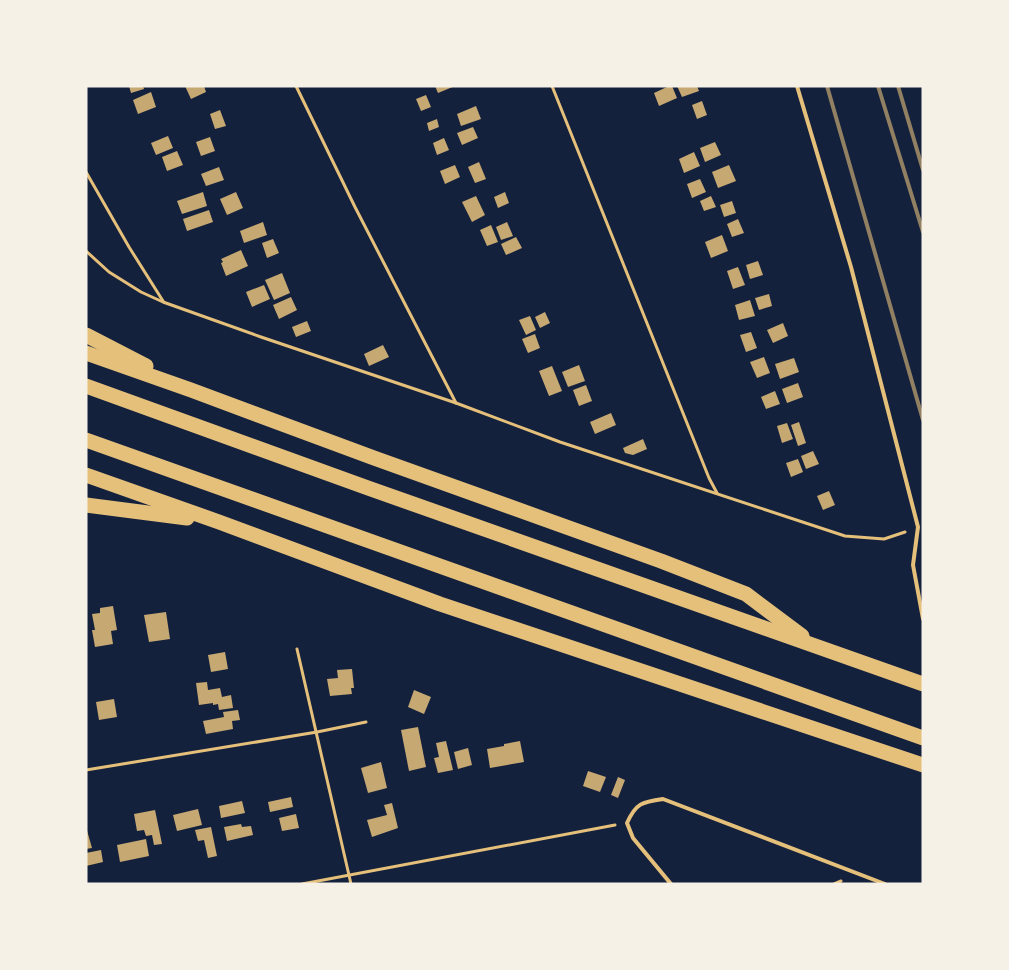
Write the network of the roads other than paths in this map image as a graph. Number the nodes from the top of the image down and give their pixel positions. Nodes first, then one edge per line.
1 (797, 86) edge
2 (86, 335) edge
3 (86, 353) edge
4 (86, 386) edge
5 (191, 390) junction
6 (86, 440) edge
7 (86, 475) edge
8 (86, 505) edge
9 (219, 522) junction
10 (923, 619) edge
11 (815, 646) junction
12 (917, 682) edge
13 (921, 738) edge
14 (923, 765) edge
15 (671, 884) edge
16 (886, 884) edge

1 - 10 lane
2 - 5 highway
3 - 5 highway
4 - 11 highway
5 - 11 highway
6 - 13 highway
7 - 9 highway
8 - 9 highway
9 - 14 highway
11 - 12 highway
15 - 16 lane

